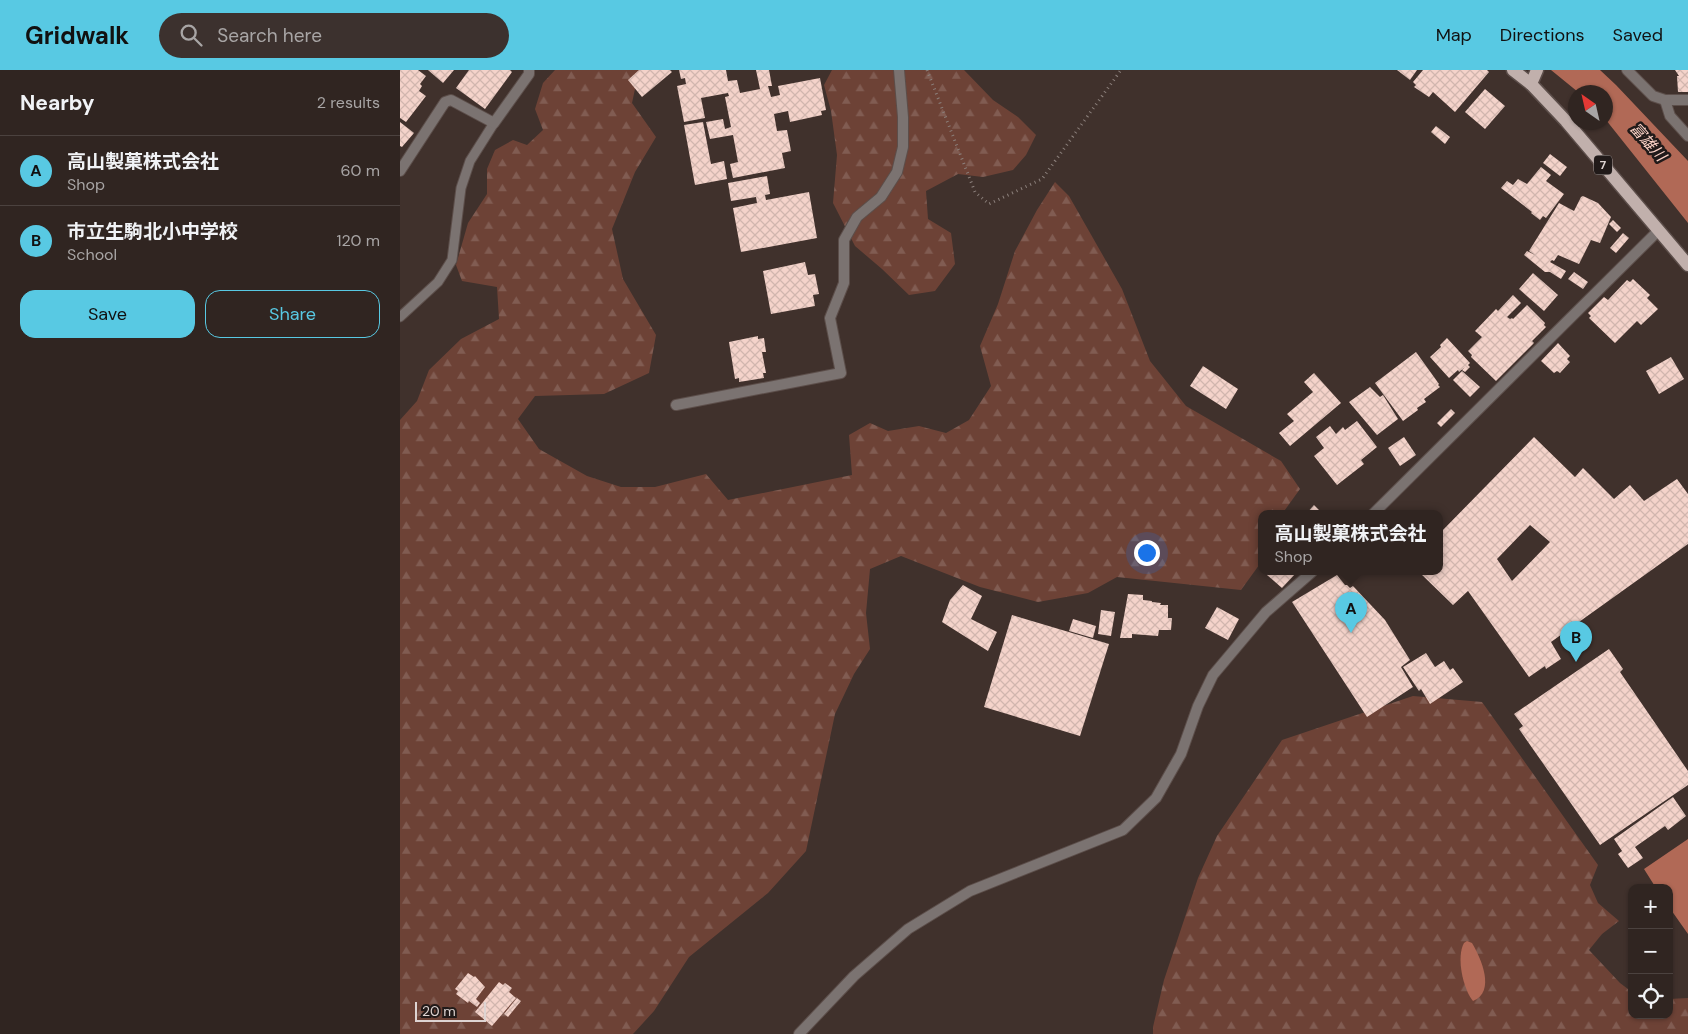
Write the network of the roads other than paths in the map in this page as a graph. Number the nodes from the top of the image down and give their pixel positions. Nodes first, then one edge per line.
1 (529, 70) edge
2 (899, 70) edge
3 (1513, 70) edge
4 (1537, 70) edge
5 (1627, 70) edge
6 (1531, 84) junction
7 (1665, 100) junction
8 (1688, 100) edge
9 (494, 123) junction
10 (1688, 136) edge
11 (400, 171) edge
12 (1659, 230) junction
13 (1688, 265) edge
14 (400, 316) edge
15 (676, 405) dead end
16 (1378, 510) edge
17 (1309, 575) edge
18 (799, 1034) edge

1 - 9 street
2 - 15 street
3 - 6 main road, 7
4 - 6 main road
5 - 7 street
6 - 12 main road, 7
7 - 8 street
7 - 10 street
9 - 11 street
9 - 14 lane
12 - 13 main road, 7
12 - 16 street
17 - 18 street

